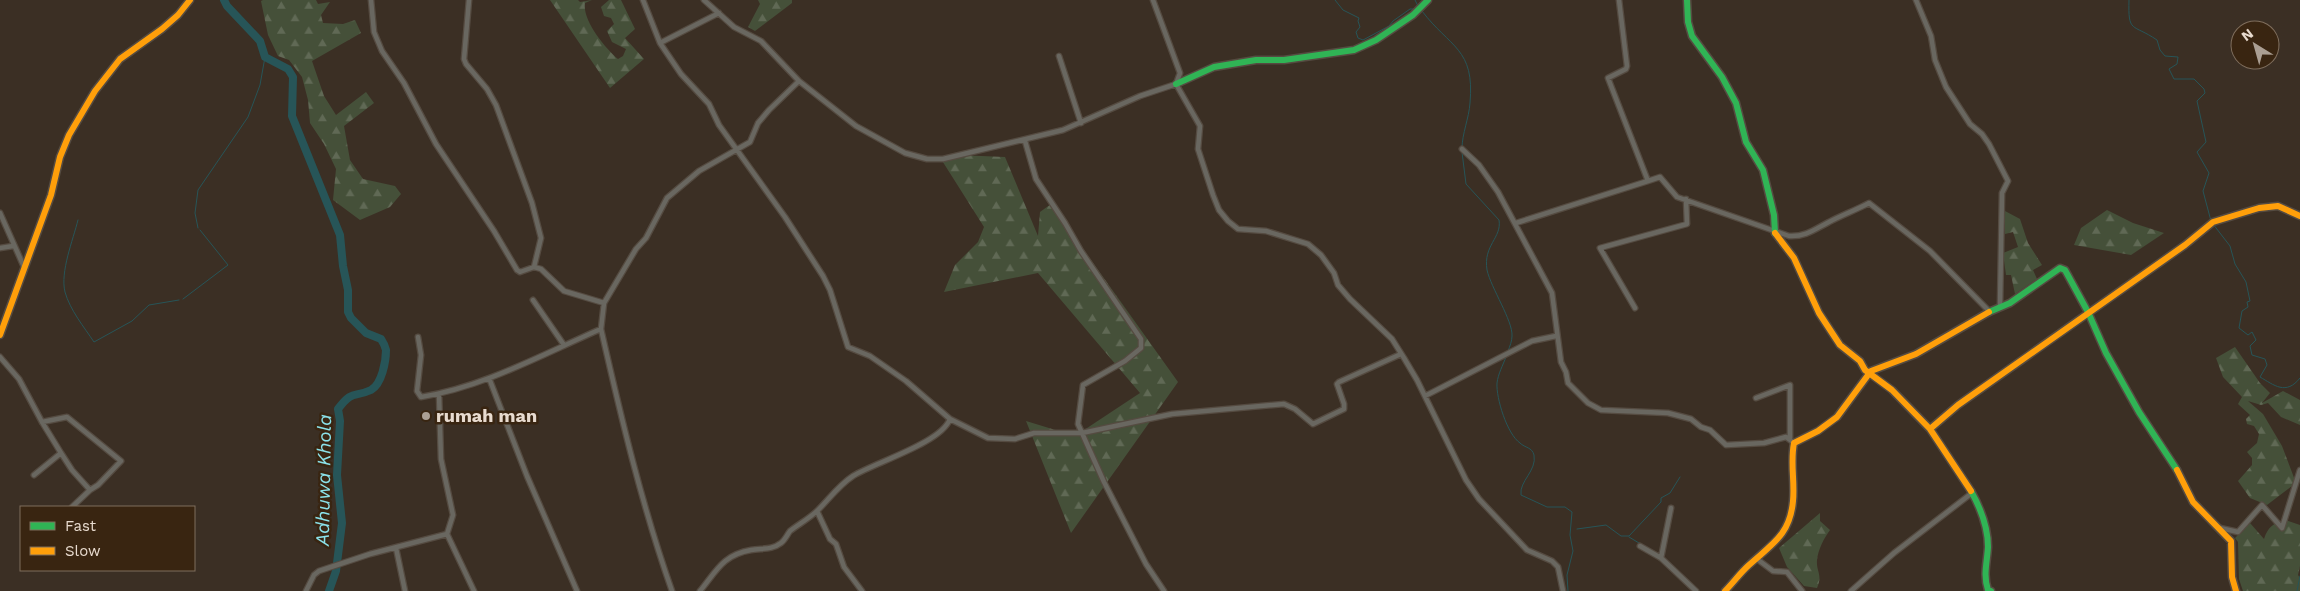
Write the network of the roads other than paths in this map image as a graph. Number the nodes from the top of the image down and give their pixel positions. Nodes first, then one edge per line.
1 (190, 0) edge
2 (371, 0) edge
3 (469, 0) edge
4 (643, 0) edge
5 (704, 0) edge
6 (1153, 0) edge
7 (1428, 0) edge
8 (1619, 0) edge
9 (1687, 0) edge
10 (1916, 0) edge
11 (719, 13) junction
12 (660, 43) junction
13 (1059, 56) dead end
14 (799, 80) junction
15 (1176, 84) junction
16 (1081, 123) junction
17 (1025, 141) junction
18 (1462, 149) dead end
19 (738, 150) junction
20 (1648, 181) junction
21 (1686, 199) junction
22 (0, 213) edge
23 (2300, 216) edge
24 (1516, 224) junction
25 (1775, 232) junction
26 (13, 246) junction
27 (0, 248) edge
28 (24, 267) junction
29 (534, 267) junction
30 (533, 300) dead end
31 (604, 303) junction
32 (2000, 307) junction
33 (1635, 308) dead end
34 (1989, 311) junction
35 (2088, 312) junction
36 (601, 329) junction
37 (0, 335) edge
38 (1556, 336) junction
39 (418, 337) dead end
40 (564, 345) junction
41 (1401, 354) junction
42 (0, 357) edge
43 (1870, 374) junction
44 (489, 378) junction
45 (439, 394) junction
46 (1425, 396) junction
47 (1756, 398) dead end
48 (950, 419) junction
49 (42, 422) junction
50 (1930, 429) junction
51 (1082, 433) junction
52 (1792, 441) junction
53 (61, 453) junction
54 (2300, 470) edge
55 (34, 475) dead end
56 (90, 490) junction
57 (1972, 493) junction
58 (73, 506) edge
59 (1671, 508) dead end
60 (817, 511) junction
61 (2220, 528) junction
62 (447, 534) junction
63 (1640, 546) dead end
64 (396, 548) junction
65 (1661, 558) junction
66 (1757, 559) junction
67 (306, 591) edge
68 (405, 591) edge
69 (474, 591) edge
70 (577, 591) edge
71 (672, 591) edge
72 (700, 591) edge
73 (862, 591) edge
74 (1164, 591) edge
75 (1562, 591) edge
76 (1696, 591) edge
77 (1725, 591) edge
78 (1802, 591) edge
79 (1851, 591) edge
80 (1991, 591) edge
81 (2236, 591) edge

1 - 28 street
2 - 29 street
3 - 29 street
4 - 12 street
5 - 11 street
6 - 15 street
7 - 15 street
8 - 20 street
9 - 25 street
10 - 32 street
11 - 12 street
11 - 14 street
12 - 19 street
13 - 16 street
14 - 17 street
14 - 19 street
15 - 16 street
15 - 41 street
16 - 17 street
17 - 51 street
18 - 24 street
19 - 31 street
19 - 48 street
20 - 21 street
20 - 24 street
21 - 25 street
21 - 33 street
22 - 26 street
23 - 35 street
24 - 38 street
25 - 34 street
25 - 43 street
26 - 27 street
26 - 28 street
28 - 37 street
29 - 31 street
30 - 40 street
31 - 36 street
32 - 34 street
32 - 35 street
34 - 43 street
35 - 50 street
35 - 61 street
36 - 40 street
36 - 71 street
38 - 46 street
38 - 52 street
39 - 45 street
40 - 44 street
41 - 46 street
41 - 51 street
42 - 49 street
43 - 50 street
43 - 52 street
44 - 45 street
44 - 70 street
45 - 62 street
46 - 75 street
47 - 52 street
48 - 51 street
48 - 60 street
49 - 53 street
49 - 56 street
50 - 57 street
51 - 74 street
52 - 66 street
53 - 55 street
53 - 56 street
54 - 61 street
56 - 58 street
57 - 79 street
57 - 80 street
59 - 65 street
60 - 72 street
60 - 73 street
61 - 81 street
62 - 64 street
62 - 69 street
63 - 65 street
64 - 67 street
64 - 68 street
65 - 76 street
66 - 77 street
66 - 78 street

